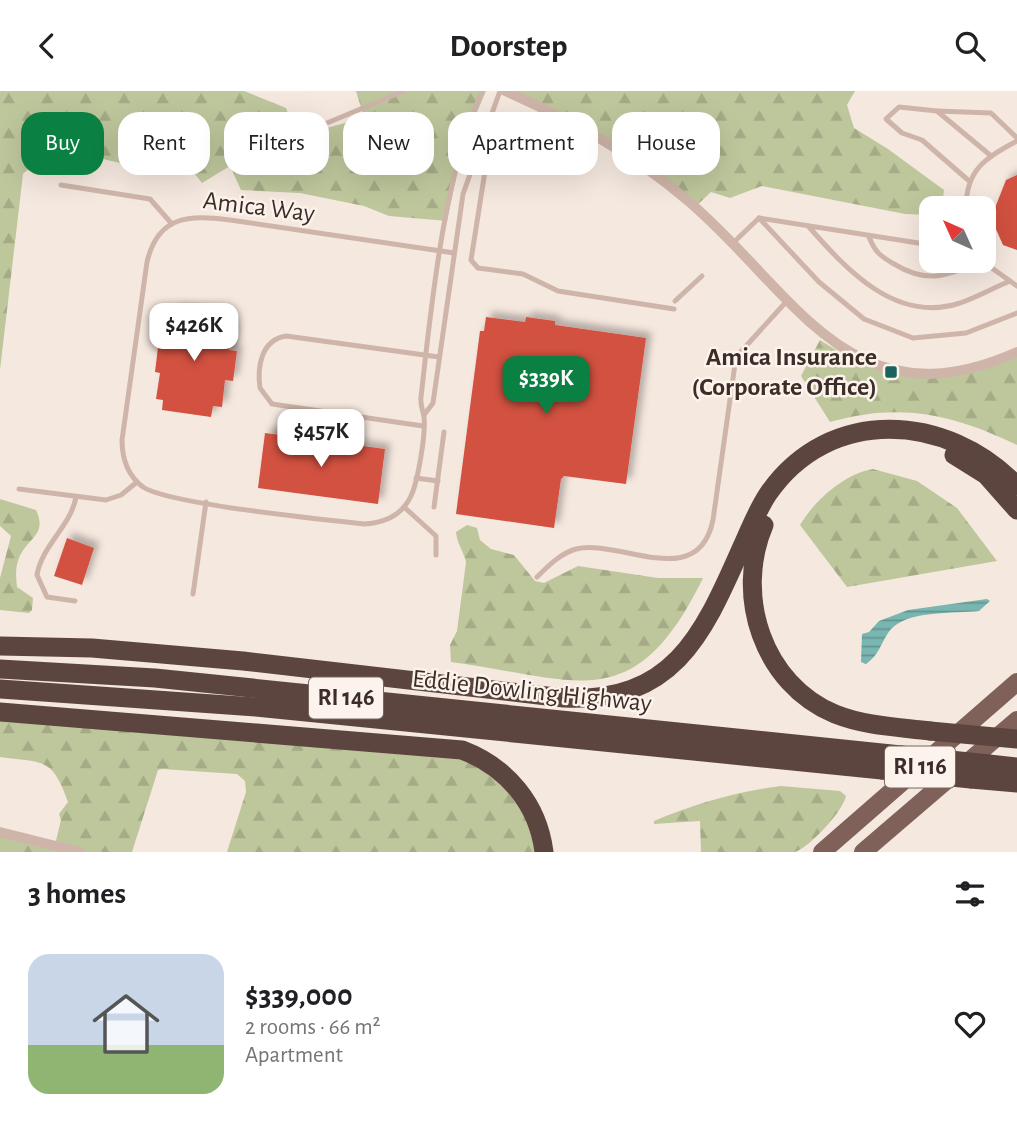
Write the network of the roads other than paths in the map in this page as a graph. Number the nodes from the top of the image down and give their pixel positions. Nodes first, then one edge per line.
1 (404, 91) edge
2 (482, 91) edge
3 (503, 91) edge
4 (937, 111) junction
5 (475, 112) edge
6 (494, 112) edge
7 (329, 122) edge
8 (1017, 140) edge
9 (990, 155) junction
10 (455, 175) edge
11 (469, 175) edge
12 (484, 175) edge
13 (968, 180) junction
14 (61, 185) dead end
15 (967, 196) edge
16 (760, 218) junction
17 (172, 224) junction
18 (809, 227) junction
19 (869, 237) junction
20 (733, 243) junction
21 (919, 244) edge
22 (441, 251) junction
23 (454, 253) junction
24 (996, 271) edge
25 (953, 273) edge
26 (702, 276) dead end
27 (1010, 281) junction
28 (1017, 286) edge
29 (675, 301) dead end
30 (786, 302) junction
31 (674, 309) dead end
32 (1017, 313) edge
33 (1017, 352) edge
34 (427, 355) junction
35 (439, 357) junction
36 (424, 415) junction
37 (423, 426) junction
38 (444, 432) dead end
39 (416, 478) junction
40 (438, 481) junction
41 (137, 482) junction
42 (1017, 486) edge
43 (19, 489) dead end
44 (76, 496) junction
45 (206, 502) junction
46 (404, 507) junction
47 (434, 507) dead end
48 (1017, 510) edge
49 (436, 555) dead end
50 (537, 577) dead end
51 (193, 594) dead end
52 (75, 601) dead end
53 (5, 646) edge
54 (0, 669) edge
55 (1017, 682) edge
56 (0, 689) edge
57 (0, 712) edge
58 (1017, 720) edge
59 (514, 732) junction
60 (692, 734) junction
61 (1017, 739) edge
62 (1017, 767) edge
63 (1017, 783) edge
64 (0, 832) edge
65 (80, 852) edge
66 (544, 852) edge
67 (822, 852) edge
68 (864, 852) edge

1 - 7 lane
2 - 5 lane
3 - 6 lane
3 - 20 street
4 - 8 lane
4 - 9 lane
4 - 13 lane
8 - 9 lane
9 - 13 lane
10 - 22 lane
11 - 23 lane
12 - 31 lane
13 - 15 lane
14 - 17 lane
16 - 18 lane
16 - 20 lane
16 - 32 lane
17 - 22 lane, Amica Way
17 - 41 lane, Amica Way
18 - 19 lane
18 - 27 lane
19 - 21 lane
19 - 25 lane
20 - 30 street
22 - 23 lane, Amica Way
22 - 34 lane
23 - 35 lane
24 - 27 lane
26 - 29 lane
27 - 28 lane
30 - 33 street
30 - 50 lane
34 - 35 lane
34 - 36 lane
34 - 37 lane
35 - 36 lane
36 - 37 lane
37 - 39 lane
38 - 40 lane
39 - 40 lane
39 - 46 lane
40 - 47 lane
41 - 44 lane
41 - 45 lane
42 - 53 highway
43 - 44 lane
44 - 52 lane
45 - 46 lane
45 - 51 lane
46 - 49 lane
48 - 61 highway, bridge
53 - 60 highway
54 - 60 highway, Eddie Dowling Highway / RI 146
55 - 67 main road, RI 116
56 - 59 highway, Eddie Dowling Highway / RI 146
57 - 59 highway
57 - 66 highway
58 - 68 main road, RI 116
59 - 63 highway, Eddie Dowling Highway / RI 146, bridge
60 - 62 highway, Eddie Dowling Highway / RI 146, bridge
64 - 65 street

